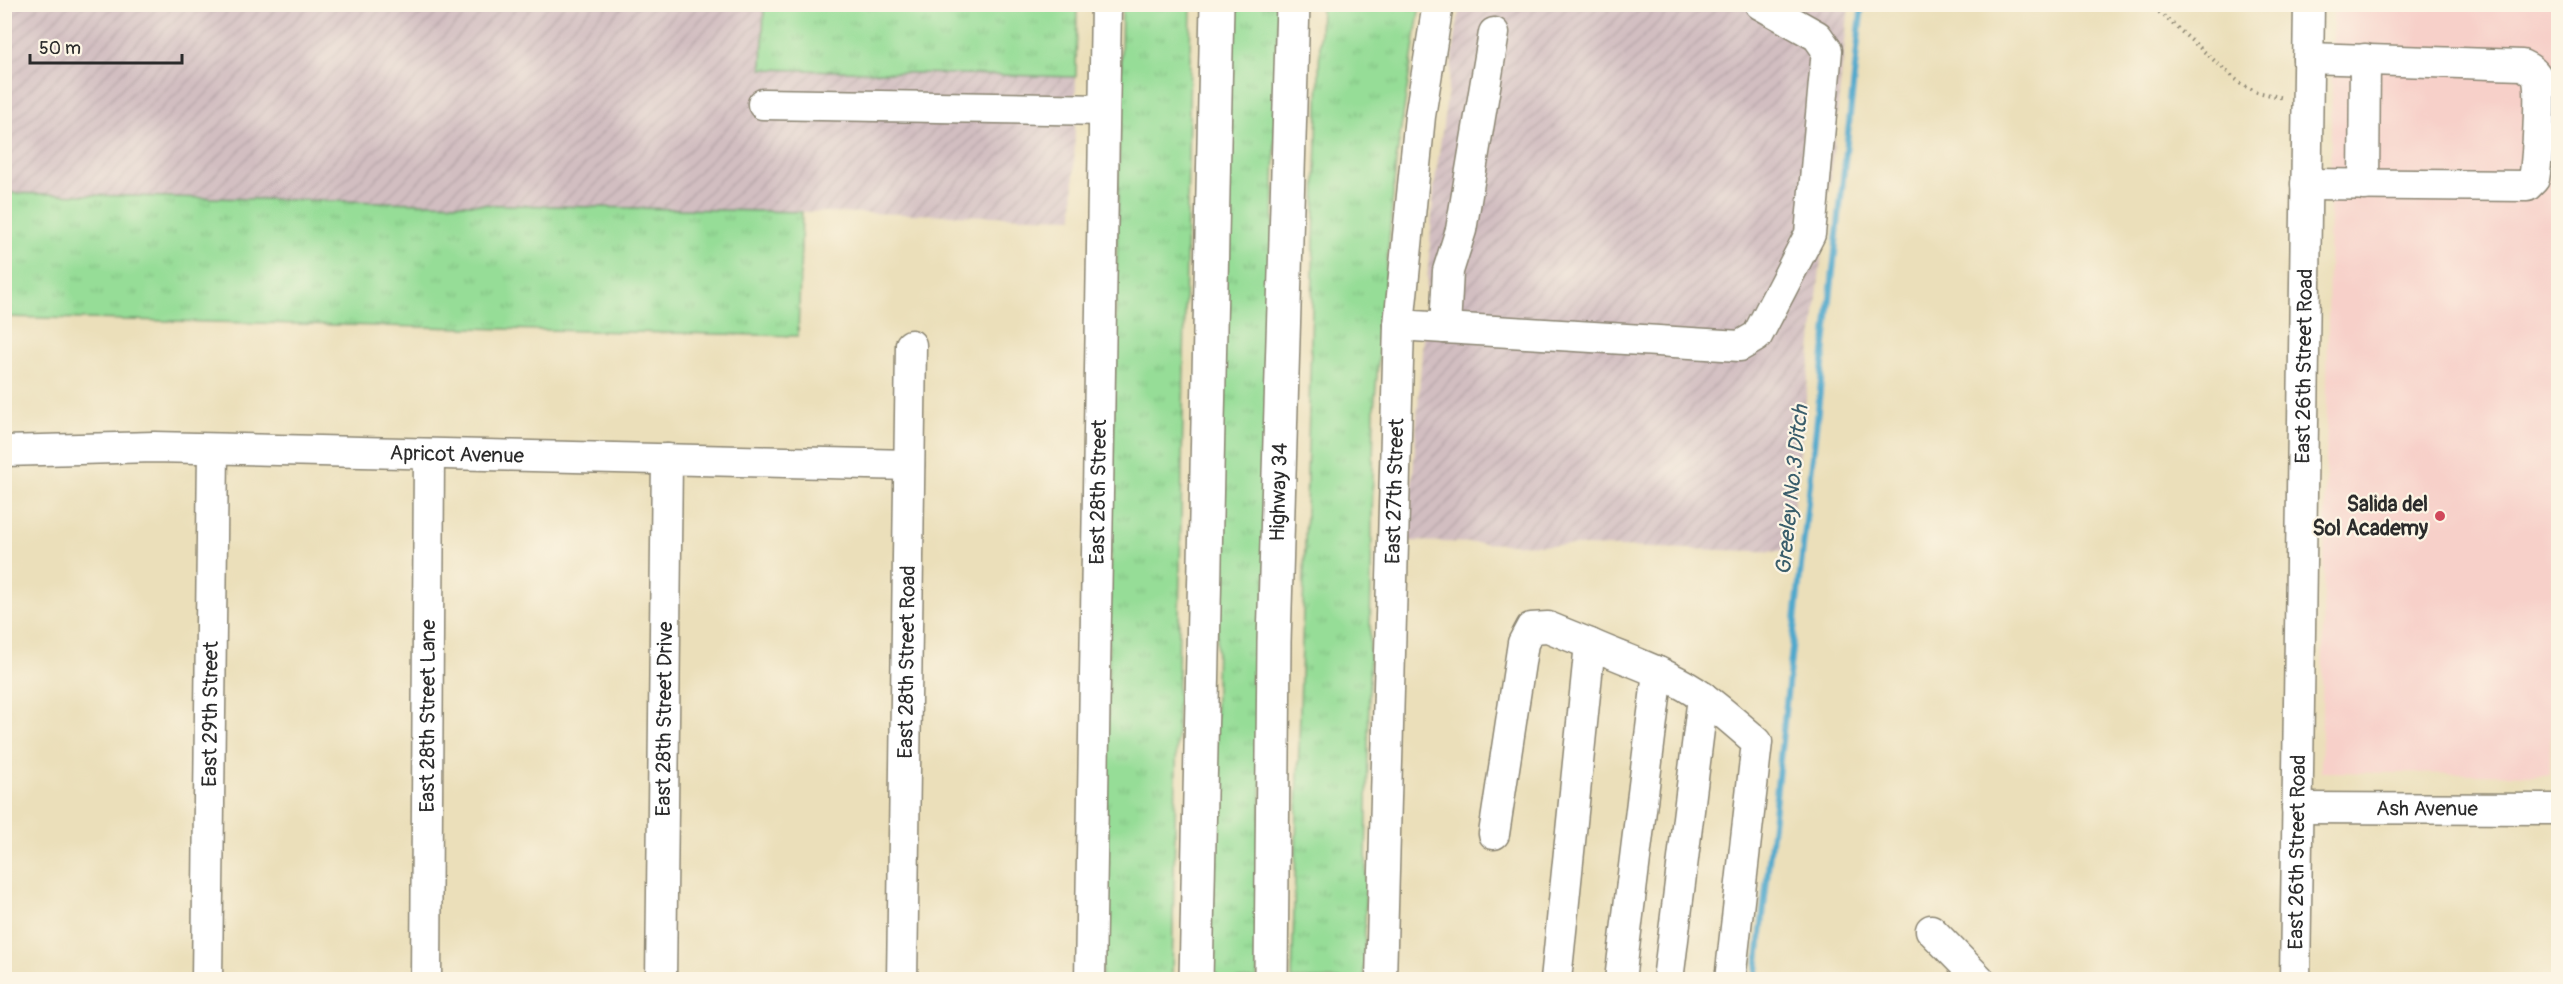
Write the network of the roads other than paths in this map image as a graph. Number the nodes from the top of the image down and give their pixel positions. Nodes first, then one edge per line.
1 (1106, 4) edge
2 (1217, 4) edge
3 (1293, 4) edge
4 (1438, 4) edge
5 (1760, 4) edge
6 (2309, 4) edge
7 (1494, 33) dead end
8 (2308, 58) junction
9 (2365, 59) junction
10 (763, 104) dead end
11 (1104, 110) junction
12 (2306, 184) junction
13 (2364, 185) junction
14 (1400, 325) junction
15 (1445, 328) junction
16 (911, 345) dead end
17 (213, 449) junction
18 (4, 452) edge
19 (429, 454) junction
20 (667, 459) junction
21 (909, 465) junction
22 (1590, 644) junction
23 (1658, 672) junction
24 (1703, 697) junction
25 (2297, 808) junction
26 (2559, 810) edge
27 (1494, 834) dead end
28 (1931, 930) dead end
29 (207, 980) edge
30 (426, 980) edge
31 (661, 980) edge
32 (902, 980) edge
33 (1090, 980) edge
34 (1196, 980) edge
35 (1271, 980) edge
36 (1381, 980) edge
37 (1556, 980) edge
38 (1620, 980) edge
39 (1668, 980) edge
40 (1730, 980) edge
41 (1980, 980) edge
42 (2295, 980) edge

1 - 11 street, East 28th Street
2 - 34 highway
3 - 35 highway, Highway 34
4 - 14 street, East 27th Street
5 - 15 street
6 - 8 street, East 26th Street Road
7 - 15 street
8 - 9 street
8 - 12 street, East 26th Street Road
9 - 13 street
9 - 13 street
10 - 11 street
11 - 33 street, East 28th Street
12 - 13 street
12 - 25 street, East 26th Street Road
14 - 15 street
14 - 36 street, East 27th Street
16 - 21 street, East 28th Street Road
17 - 18 street, Apricot Avenue
17 - 19 street, Apricot Avenue
17 - 29 street, East 29th Street
19 - 20 street, Apricot Avenue
19 - 30 street, East 28th Street Lane
20 - 21 street, Apricot Avenue
20 - 31 street, East 28th Street Drive
21 - 32 street, East 28th Street Road
22 - 23 street
22 - 27 street
22 - 37 street
23 - 24 street
23 - 38 street
24 - 39 street
24 - 40 street
25 - 26 street, Ash Avenue
25 - 42 street, East 26th Street Road
28 - 41 street

